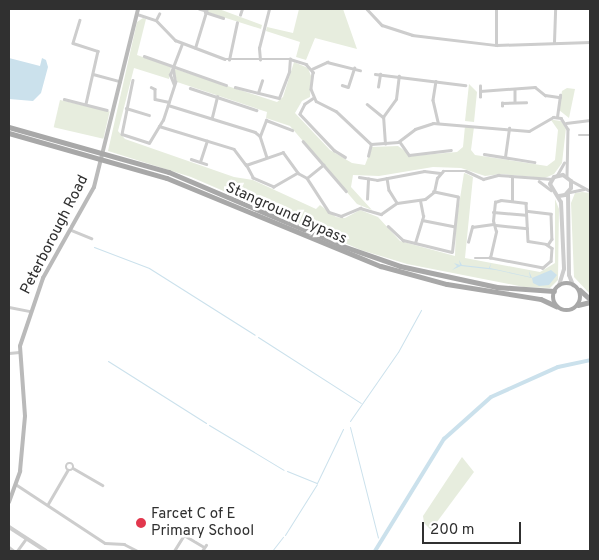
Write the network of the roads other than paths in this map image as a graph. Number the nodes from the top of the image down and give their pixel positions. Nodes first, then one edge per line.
1 (199, 9) edge
2 (242, 9) edge
3 (269, 9) edge
4 (366, 9) edge
5 (496, 9) edge
6 (554, 9) edge
7 (137, 11) edge
8 (206, 11) edge
9 (159, 14) dead end
10 (240, 15) dead end
11 (223, 18) dead end
12 (80, 20) dead end
13 (156, 20) junction
14 (237, 23) dead end
15 (590, 42) edge
16 (554, 43) junction
17 (182, 44) junction
18 (496, 45) junction
19 (195, 48) junction
20 (144, 56) dead end
21 (290, 59) junction
22 (229, 60) junction
23 (260, 60) junction
24 (173, 68) junction
25 (354, 68) junction
26 (312, 69) junction
27 (360, 70) dead end
28 (93, 74) junction
29 (375, 74) dead end
30 (380, 74) junction
31 (399, 76) junction
32 (133, 80) dead end
33 (436, 80) junction
34 (120, 81) junction
35 (262, 82) dead end
36 (226, 85) dead end
37 (342, 85) dead end
38 (465, 85) dead end
39 (480, 86) dead end
40 (151, 87) dead end
41 (235, 87) dead end
42 (378, 87) dead end
43 (190, 88) dead end
44 (515, 88) junction
45 (480, 91) junction
46 (258, 93) junction
47 (480, 96) dead end
48 (218, 97) junction
49 (314, 98) junction
50 (64, 99) dead end
51 (515, 102) junction
52 (526, 102) dead end
53 (86, 104) junction
54 (168, 104) junction
55 (368, 104) dead end
56 (502, 106) dead end
57 (126, 108) junction
58 (107, 110) dead end
59 (256, 110) dead end
60 (148, 115) dead end
61 (383, 116) junction
62 (212, 117) junction
63 (557, 117) junction
64 (590, 120) edge
65 (438, 122) junction
66 (566, 123) junction
67 (159, 126) junction
68 (9, 127) edge
69 (508, 128) junction
70 (292, 130) dead end
71 (9, 133) edge
72 (579, 135) dead end
73 (590, 135) edge
74 (260, 136) junction
75 (207, 141) junction
76 (303, 141) dead end
77 (400, 141) junction
78 (371, 144) junction
79 (385, 145) junction
80 (451, 150) dead end
81 (484, 154) dead end
82 (368, 156) dead end
83 (526, 156) dead end
84 (267, 157) junction
85 (345, 157) dead end
86 (505, 157) junction
87 (191, 159) dead end
88 (565, 159) junction
89 (526, 160) junction
90 (200, 162) junction
91 (534, 162) dead end
92 (206, 164) dead end
93 (323, 164) junction
94 (246, 165) junction
95 (298, 172) junction
96 (440, 173) junction
97 (557, 175) junction
98 (567, 176) junction
99 (512, 177) junction
100 (306, 178) junction
101 (359, 178) dead end
102 (387, 178) junction
103 (368, 179) junction
104 (552, 179) junction
105 (536, 180) junction
106 (570, 181) junction
107 (551, 190) junction
108 (346, 191) dead end
109 (590, 191) edge
110 (434, 192) junction
111 (569, 192) junction
112 (558, 196) junction
113 (367, 199) dead end
114 (420, 201) junction
115 (512, 201) junction
116 (396, 203) junction
117 (528, 211) junction
118 (493, 212) junction
119 (525, 215) junction
120 (422, 220) junction
121 (495, 225) junction
122 (388, 226) dead end
123 (453, 226) junction
124 (527, 228) junction
125 (71, 230) junction
126 (91, 238) dead end
127 (468, 242) dead end
128 (415, 244) junction
129 (548, 245) junction
130 (475, 258) dead end
131 (490, 258) junction
132 (559, 285) junction
133 (573, 285) junction
134 (578, 290) junction
135 (554, 291) junction
136 (590, 300) edge
137 (578, 305) junction
138 (9, 306) edge
139 (556, 306) junction
140 (30, 311) junction
141 (19, 352) junction
142 (9, 353) edge
143 (73, 468) junction
144 (68, 470) junction
145 (17, 484) junction
146 (102, 486) dead end
147 (39, 497) junction
148 (9, 500) edge
149 (36, 500) dead end
150 (48, 504) junction
151 (9, 527) edge
152 (187, 530) dead end
153 (184, 535) junction
154 (25, 540) junction
155 (9, 547) edge
156 (15, 551) edge
157 (46, 551) edge
158 (138, 551) edge
159 (174, 551) edge
160 (202, 551) edge

1 - 8 street
2 - 10 street
3 - 23 street
4 - 18 street
5 - 18 street
6 - 16 street
7 - 13 street
7 - 34 main road, Peterborough Road
8 - 11 street
8 - 19 street
9 - 13 street
12 - 28 street
13 - 17 street
14 - 22 street
15 - 16 street
16 - 18 street
17 - 19 street
17 - 24 street
19 - 22 street
20 - 24 street
21 - 23 street
21 - 26 street
21 - 46 street
22 - 23 street
24 - 36 street
24 - 54 street
25 - 26 street
25 - 27 street
25 - 37 street
26 - 49 street
28 - 34 street
28 - 53 street
29 - 30 street
30 - 31 street
30 - 42 street
31 - 33 street
31 - 61 street
32 - 57 street
33 - 38 street
33 - 65 street
34 - 125 main road, Peterborough Road
35 - 46 street
39 - 45 street
40 - 54 street
41 - 46 street
43 - 48 street
44 - 45 street
44 - 51 street
44 - 63 street
45 - 47 street
48 - 59 street
48 - 62 street
49 - 78 street
49 - 85 street
50 - 53 street
51 - 52 street
51 - 56 street
53 - 58 street
54 - 62 street
54 - 67 street
55 - 61 street
57 - 60 street
57 - 67 street
61 - 79 street
62 - 74 street
63 - 66 street
63 - 69 street
64 - 66 street
65 - 69 street
65 - 77 street
66 - 88 street
67 - 75 street
68 - 135 main road, Stanground Bypass
69 - 86 street
70 - 74 street
71 - 139 main road, Stanground Bypass
72 - 73 street
74 - 84 street
75 - 90 street
75 - 94 street
76 - 93 street
77 - 79 street
77 - 80 street
78 - 79 street
78 - 82 street
81 - 86 street
83 - 89 street
84 - 94 street
84 - 95 street
86 - 89 street
87 - 90 street
88 - 97 street
88 - 98 street
89 - 91 street
90 - 92 street
93 - 100 street
93 - 108 street
94 - 95 street
95 - 100 street
96 - 99 street
96 - 102 street
96 - 110 street
97 - 98 street
97 - 104 street
98 - 106 street
99 - 105 street
99 - 115 street
100 - 116 street
101 - 103 street
102 - 103 street
102 - 116 street
103 - 113 street
104 - 105 street
104 - 107 street
105 - 107 street
106 - 109 street
106 - 111 street
107 - 112 street
109 - 111 street
110 - 114 street
110 - 123 street
111 - 112 street
111 - 133 street
112 - 132 street
114 - 116 street
114 - 120 street
115 - 117 street
115 - 118 street
117 - 119 street
117 - 129 street
118 - 119 street
118 - 121 street
119 - 124 street
120 - 123 street
120 - 128 street
121 - 124 street
121 - 127 street
121 - 131 street
122 - 128 street
123 - 128 street
124 - 129 street
125 - 126 street
125 - 140 main road, Peterborough Road
129 - 131 street
130 - 131 street
132 - 133 main road
132 - 135 main road
133 - 134 main road
134 - 136 main road
134 - 137 main road
135 - 139 main road
136 - 137 main road
137 - 139 main road
138 - 140 street
140 - 141 main road, Peterborough Road
141 - 142 street
141 - 145 main road, Peterborough Road
143 - 144 street
143 - 144 street
143 - 146 street
144 - 150 street
145 - 147 street
145 - 148 main road, Peterborough Road
147 - 149 street
147 - 150 street
150 - 158 street
151 - 154 street
152 - 153 street
153 - 159 street
153 - 160 street
154 - 156 street
154 - 157 street
155 - 156 street

